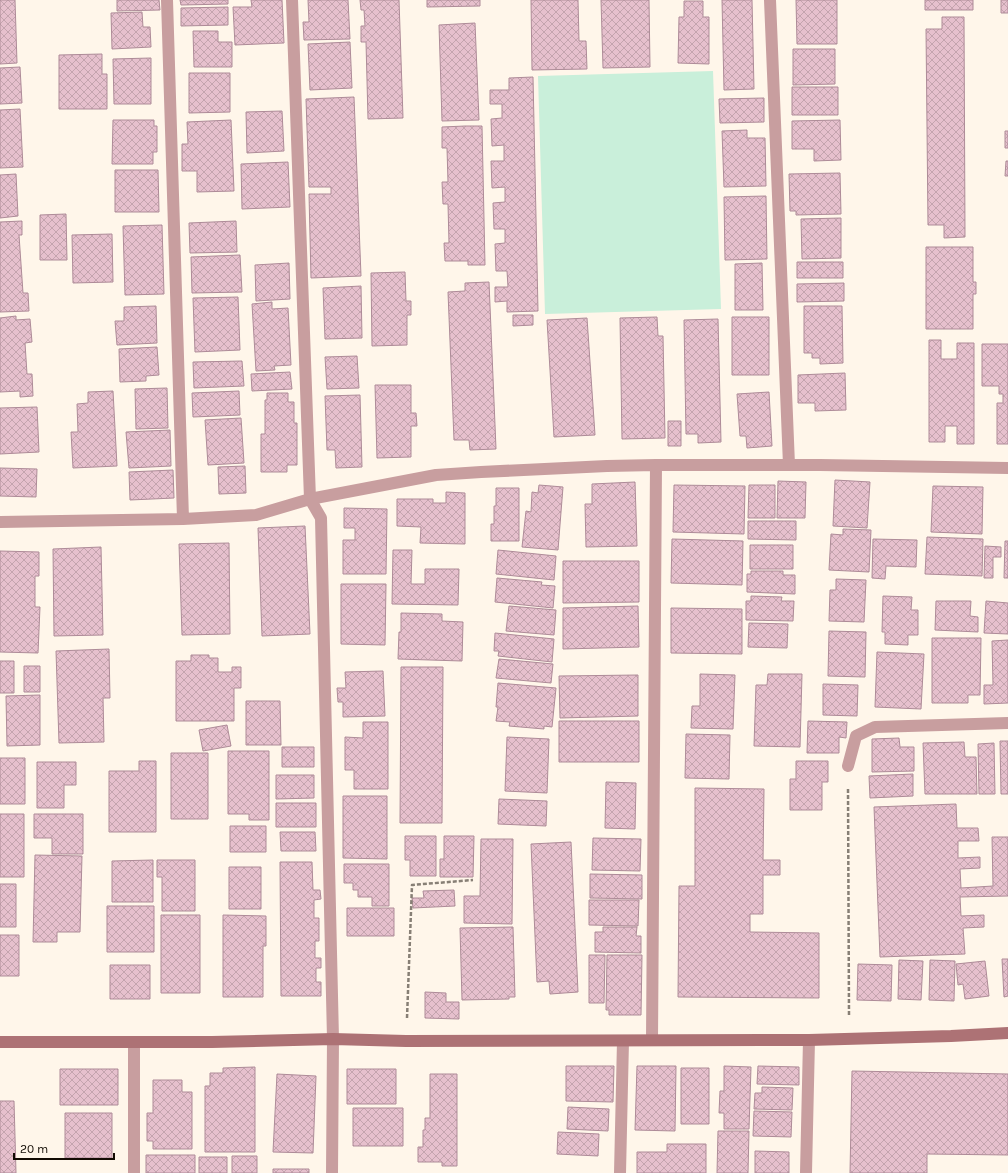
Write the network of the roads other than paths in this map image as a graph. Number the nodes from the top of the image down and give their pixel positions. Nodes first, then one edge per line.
1 (167, 0) edge
2 (292, 0) edge
3 (770, 0) edge
4 (656, 465) junction
5 (789, 465) junction
6 (1008, 468) edge
7 (310, 499) junction
8 (183, 519) junction
9 (0, 522) edge
10 (1008, 723) edge
11 (848, 766) road end
12 (1008, 1033) edge
13 (333, 1039) junction
14 (652, 1040) junction
15 (809, 1040) junction
16 (623, 1041) junction
17 (0, 1042) edge
18 (134, 1042) junction
19 (134, 1173) edge
20 (332, 1173) edge
21 (620, 1173) edge
22 (806, 1173) edge

1 - 8 street
2 - 7 street
3 - 5 street
4 - 5 street
4 - 7 street
4 - 14 street
5 - 6 street
7 - 8 street
7 - 13 street
8 - 9 street
10 - 11 street
12 - 15 street
13 - 16 street
13 - 18 street
13 - 20 street
14 - 15 street
14 - 16 street
15 - 22 street
16 - 21 street
17 - 18 street
18 - 19 street

